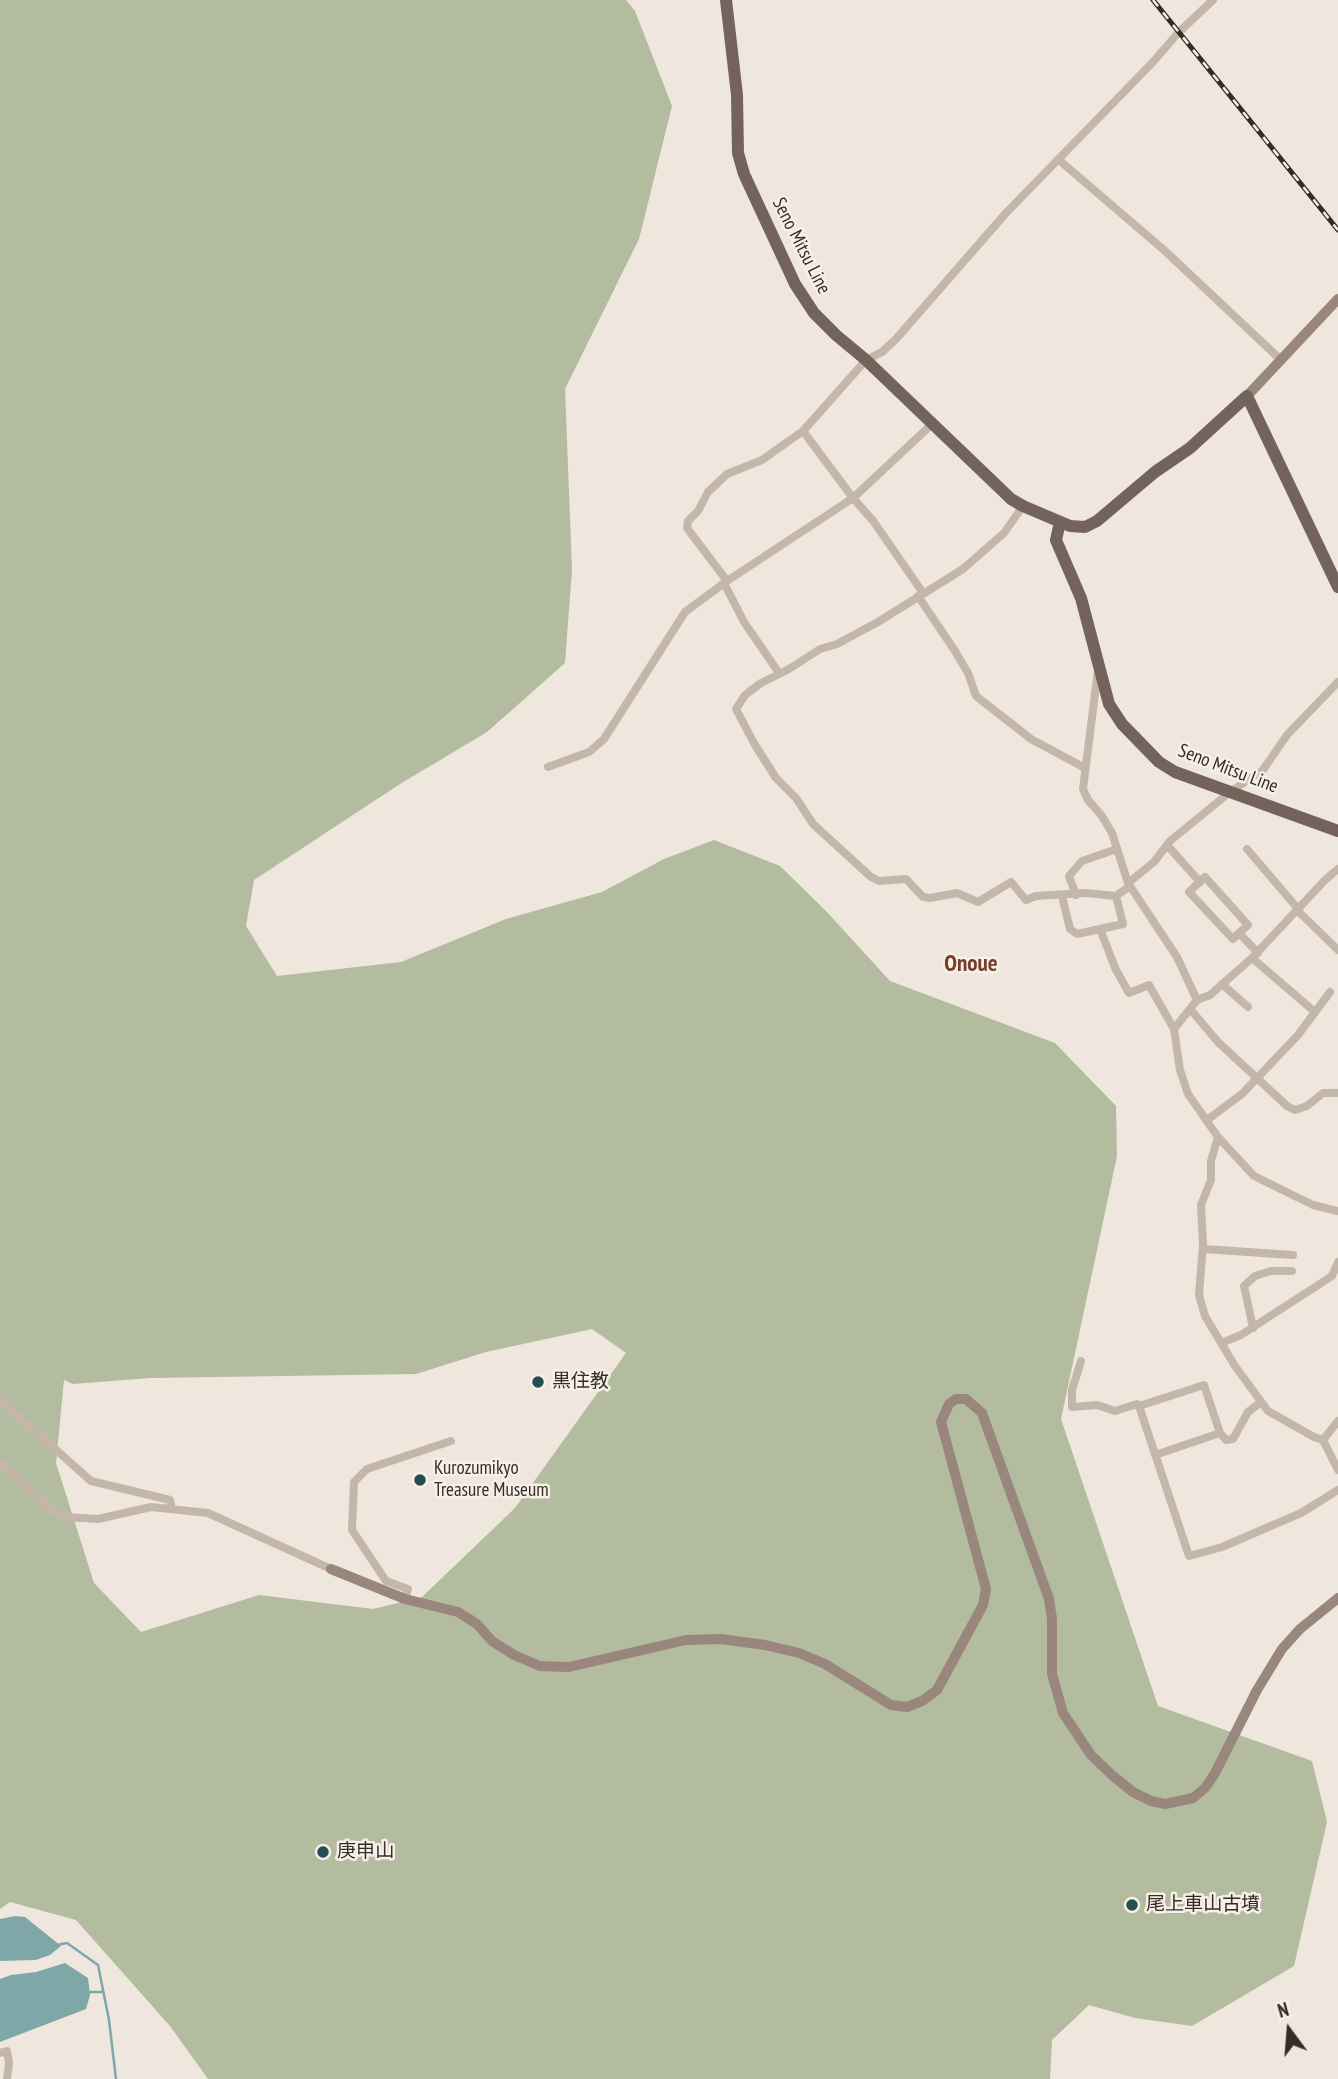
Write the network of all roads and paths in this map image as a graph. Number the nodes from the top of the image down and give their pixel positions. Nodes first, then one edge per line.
1 (726, 0) edge
2 (1213, 0) edge
3 (1059, 160) junction
4 (1338, 299) edge
5 (866, 360) junction
6 (1281, 360) junction
7 (1247, 396) junction
8 (931, 425) junction
9 (803, 431) junction
10 (853, 498) junction
11 (1023, 506) junction
12 (1060, 522) junction
13 (726, 582) junction
14 (1338, 587) edge
15 (920, 594) junction
16 (1098, 668) junction
17 (779, 673) junction
18 (1338, 682) edge
19 (548, 767) dead end
20 (1085, 768) junction
21 (1230, 792) junction
22 (1338, 831) edge
23 (1167, 845) junction
24 (1117, 849) junction
25 (1247, 849) dead end
26 (1338, 869) edge
27 (1199, 881) junction
28 (1129, 885) junction
29 (1076, 895) junction
30 (1062, 896) junction
31 (1116, 896) junction
32 (1298, 910) junction
33 (1101, 929) junction
34 (1239, 933) junction
35 (1338, 950) edge
36 (1255, 956) junction
37 (1222, 984) junction
38 (1330, 992) dead end
39 (1197, 1000) junction
40 (1248, 1007) dead end
41 (1191, 1010) junction
42 (1315, 1012) junction
43 (1174, 1028) junction
44 (1257, 1077) junction
45 (1338, 1093) edge
46 (1207, 1120) junction
47 (1218, 1137) junction
48 (1338, 1211) edge
49 (1203, 1250) junction
50 (1293, 1255) dead end
51 (1338, 1262) edge
52 (1292, 1271) dead end
53 (1253, 1328) junction
54 (1221, 1343) junction
55 (1081, 1360) dead end
56 (0, 1400) edge
57 (1261, 1402) junction
58 (1139, 1406) junction
59 (1338, 1420) edge
60 (1220, 1433) junction
61 (1323, 1440) junction
62 (451, 1441) dead end
63 (1155, 1455) junction
64 (0, 1461) edge
65 (1338, 1470) edge
66 (1338, 1490) edge
67 (172, 1509) junction
68 (331, 1569) joint
69 (1338, 1598) edge
70 (405, 1599) junction
71 (0, 2053) edge
72 (7, 2079) edge

1 - 5 main road, Seno Mitsu Line
2 - 3 street
3 - 5 street
3 - 6 street
4 - 6 street
5 - 8 main road, Seno Mitsu Line
5 - 9 street
6 - 7 street
7 - 12 main road, Seno Mitsu Line
7 - 14 main road
8 - 10 street
8 - 11 main road, Seno Mitsu Line
9 - 10 street
9 - 13 street
10 - 13 street
10 - 15 street
11 - 12 main road, Seno Mitsu Line
11 - 15 street
12 - 16 main road, Seno Mitsu Line
13 - 17 street
13 - 19 street
15 - 17 street
15 - 20 street
16 - 20 street
16 - 21 main road, Seno Mitsu Line
17 - 30 street
18 - 21 street
20 - 24 street
21 - 22 main road, Seno Mitsu Line
21 - 23 street
23 - 27 street
23 - 28 street
24 - 28 street
24 - 29 street
25 - 32 street
26 - 32 street
27 - 34 street
27 - 34 street
28 - 31 street
28 - 39 street
29 - 30 street
29 - 31 street
30 - 33 street
31 - 33 street
32 - 35 street
32 - 36 street
33 - 43 street
34 - 36 street
36 - 37 street
36 - 42 street
37 - 39 street
37 - 40 street
38 - 42 street
39 - 41 street
41 - 43 street
41 - 44 street
42 - 44 street
43 - 46 street
44 - 45 street
44 - 46 street
46 - 47 street
47 - 48 street
47 - 49 street
49 - 50 street
49 - 54 street
51 - 53 street
52 - 53 street
53 - 54 street
54 - 57 street
55 - 58 street
56 - 67 street
57 - 60 street
57 - 61 street
58 - 60 street
58 - 63 street
59 - 61 street
60 - 63 street
61 - 65 street
62 - 70 street
63 - 66 street
64 - 67 street
67 - 68 street
68 - 70 street
69 - 70 street
71 - 72 street

